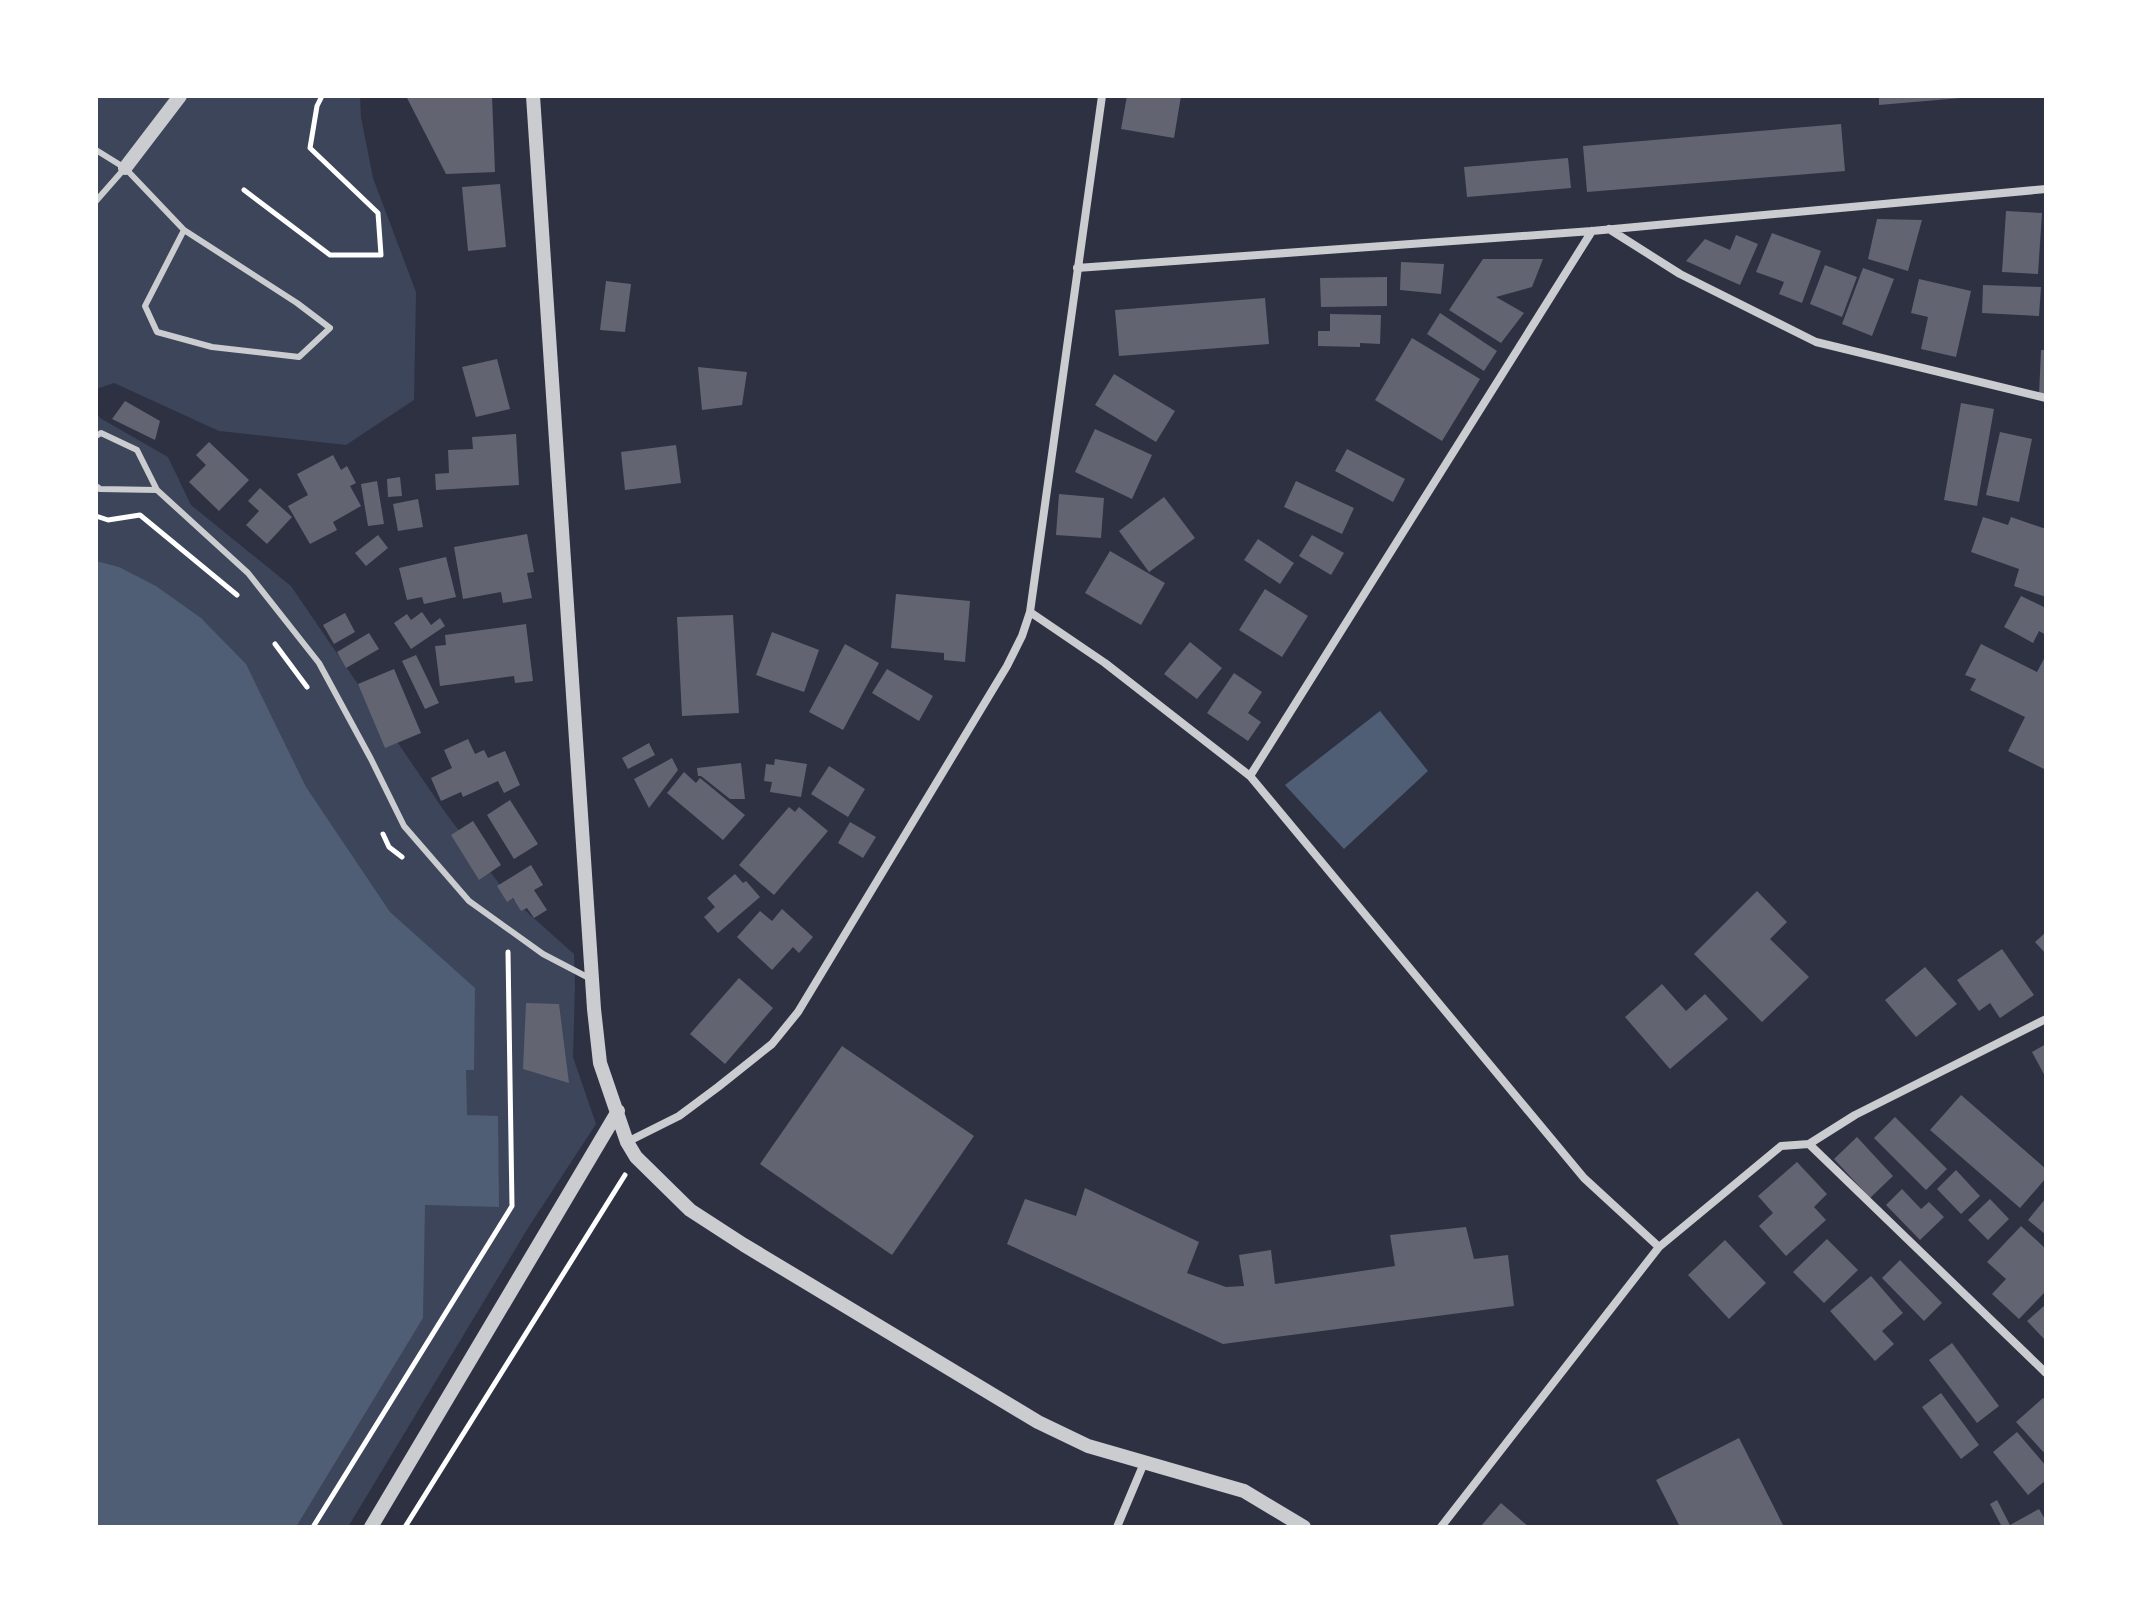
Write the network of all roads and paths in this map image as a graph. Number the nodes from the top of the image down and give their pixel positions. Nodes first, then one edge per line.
1 (180, 96) edge
2 (322, 96) edge
3 (533, 96) edge
4 (1102, 96) edge
5 (96, 150) edge
6 (125, 168) junction
7 (2046, 189) edge
8 (244, 190) dead end
9 (96, 201) edge
10 (1609, 229) junction
11 (184, 230) junction
12 (1592, 231) junction
13 (1077, 268) junction
14 (2046, 398) edge
15 (96, 436) edge
16 (96, 486) edge
17 (157, 490) junction
18 (96, 516) edge
19 (243, 599) dead end
20 (1030, 612) junction
21 (269, 636) dead end
22 (313, 696) dead end
23 (1250, 776) junction
24 (383, 832) dead end
25 (413, 865) dead end
26 (507, 940) dead end
27 (592, 980) junction
28 (2046, 1019) edge
29 (618, 1111) junction
30 (627, 1142) junction
31 (1809, 1144) junction
32 (636, 1157) junction
33 (1659, 1247) junction
34 (2046, 1373) edge
35 (1144, 1463) junction
36 (313, 1527) edge
37 (371, 1527) edge
38 (405, 1527) edge
39 (1117, 1527) edge
40 (1304, 1527) edge
41 (1441, 1527) edge

1 - 6 street
2 - 8 path
3 - 27 street
4 - 13 street
5 - 6 lane
6 - 9 lane
6 - 11 lane
7 - 10 street
10 - 12 street
10 - 14 street
11 - 11 lane
12 - 13 street
12 - 23 street
13 - 20 street
15 - 17 lane
16 - 17 lane
17 - 27 lane
18 - 19 path
20 - 23 street
20 - 30 street
21 - 22 path
23 - 33 street
24 - 25 path
26 - 36 path
27 - 29 street
28 - 31 street
29 - 30 street
29 - 37 street
30 - 32 street
31 - 33 street
31 - 34 street
32 - 35 street
32 - 38 path
33 - 41 street
35 - 39 street
35 - 40 street

